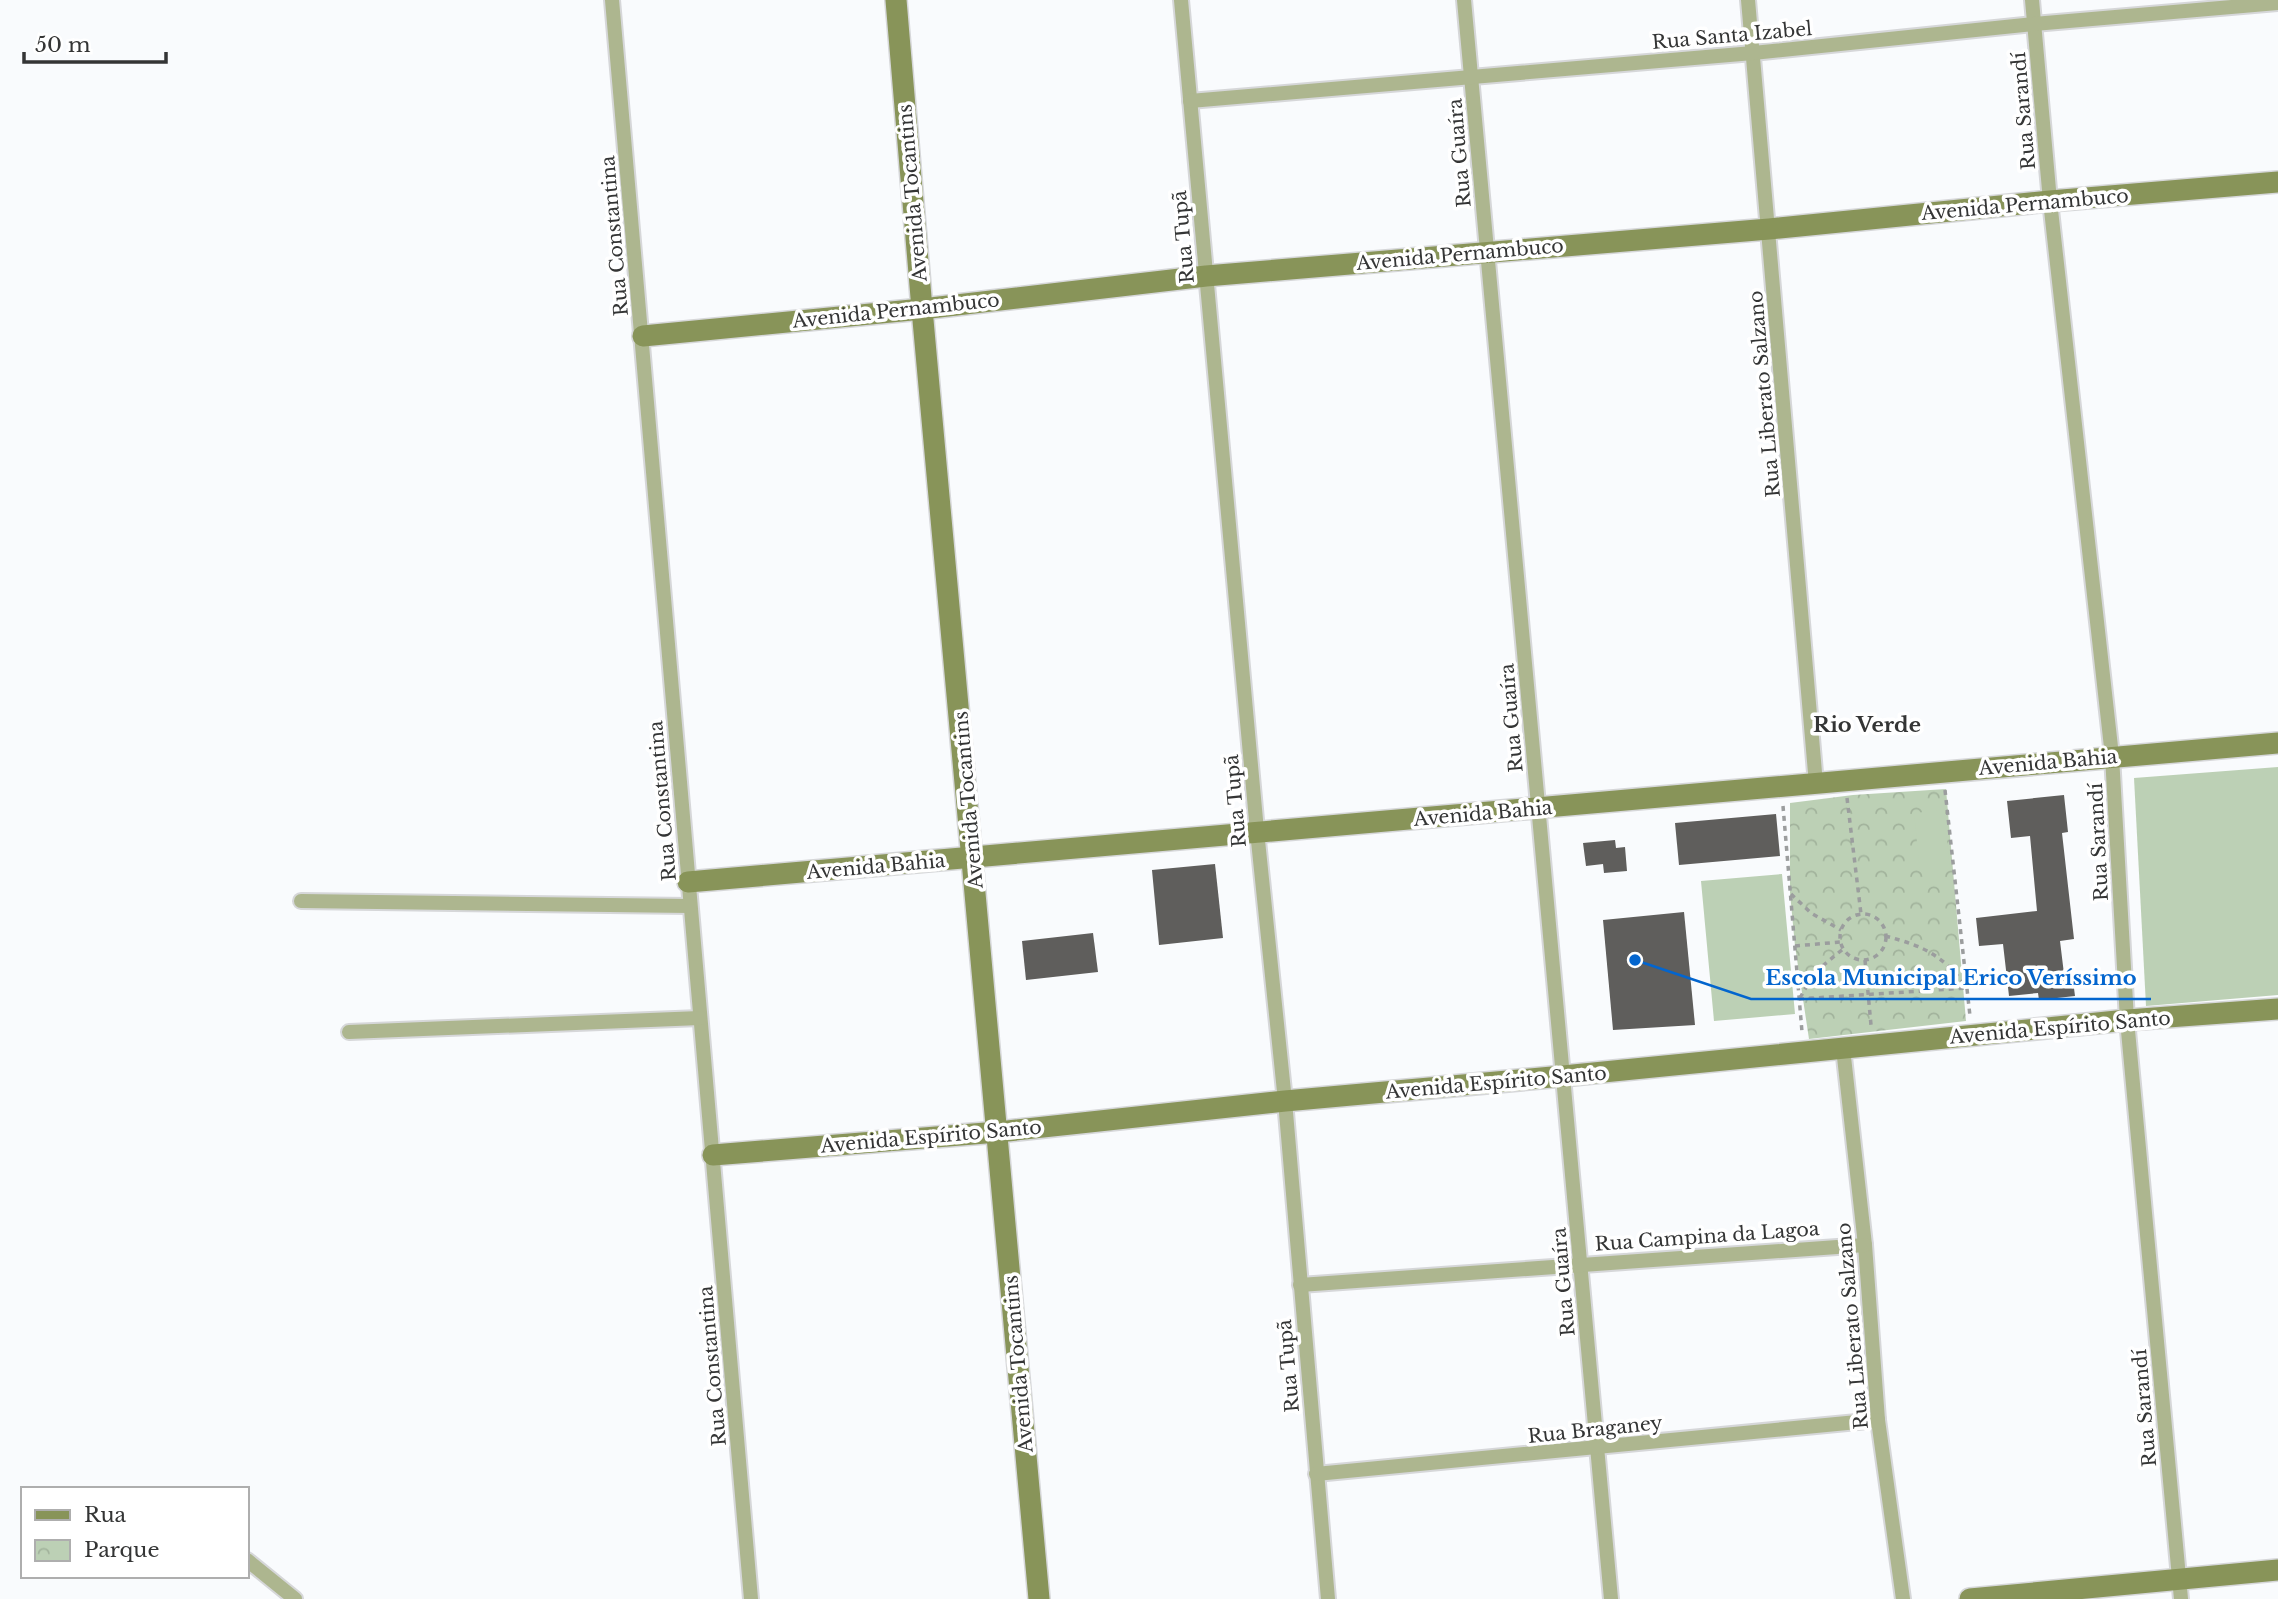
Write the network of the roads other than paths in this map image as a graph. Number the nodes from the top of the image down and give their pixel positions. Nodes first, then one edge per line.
1 (612, 0) edge
2 (896, 0) edge
3 (1181, 0) edge
4 (1464, 0) edge
5 (1748, 0) edge
6 (2032, 0) edge
7 (2278, 3) edge
8 (2034, 24) junction
9 (1753, 53) junction
10 (1471, 77) junction
11 (1190, 101) junction
12 (2278, 182) edge
13 (2050, 201) junction
14 (1769, 229) junction
15 (1487, 252) junction
16 (1206, 276) junction
17 (922, 309) junction
18 (643, 336) junction
19 (2278, 743) edge
20 (2112, 756) junction
21 (1816, 784) junction
22 (1538, 808) junction
23 (1257, 831) junction
24 (973, 858) junction
25 (688, 882) junction
26 (301, 901) dead end
27 (690, 906) junction
28 (2278, 1009) edge
29 (701, 1018) junction
30 (2127, 1020) junction
31 (349, 1032) dead end
32 (1843, 1048) junction
33 (1563, 1076) junction
34 (1285, 1101) junction
35 (998, 1132) junction
36 (713, 1155) junction
37 (1865, 1245) junction
38 (1581, 1264) junction
39 (1300, 1285) junction
40 (1878, 1420) junction
41 (1597, 1448) junction
42 (1316, 1474) junction
43 (248, 1561) edge
44 (2278, 1570) edge
45 (2180, 1589) edge
46 (295, 1599) edge
47 (751, 1599) edge
48 (1039, 1599) edge
49 (1328, 1599) edge
50 (1611, 1599) edge
51 (1903, 1599) edge
52 (1970, 1599) edge

1 - 18 street, Rua Constantina
2 - 17 street, Avenida Tocantins
3 - 11 street, Rua Tupã
4 - 10 street, Rua Guaíra
5 - 9 street, Rua Liberato Salzano
6 - 8 street, Rua Sarandí
7 - 8 street, Rua Santa Izabel
8 - 9 street, Rua Santa Izabel
8 - 13 street, Rua Sarandí
9 - 10 street, Rua Santa Izabel
9 - 14 street, Rua Liberato Salzano
10 - 11 street, Rua Santa Izabel
10 - 15 street, Rua Guaíra
11 - 16 street, Rua Tupã
12 - 13 street, Avenida Pernambuco
13 - 14 street, Avenida Pernambuco
13 - 20 street, Rua Sarandí
14 - 15 street, Avenida Pernambuco
14 - 21 street, Rua Liberato Salzano
15 - 16 street, Avenida Pernambuco
15 - 22 street, Rua Guaíra
16 - 17 street, Avenida Pernambuco
16 - 23 street, Rua Tupã
17 - 18 street, Avenida Pernambuco
17 - 24 street, Avenida Tocantins
18 - 25 street, Rua Constantina
19 - 20 street, Avenida Bahia
20 - 21 street, Avenida Bahia
20 - 30 street, Rua Sarandí
21 - 22 street, Avenida Bahia
22 - 23 street, Avenida Bahia
22 - 33 street, Rua Guaíra
23 - 24 street, Avenida Bahia
23 - 34 street, Rua Tupã
24 - 25 street, Avenida Bahia
24 - 35 street, Avenida Tocantins
25 - 27 street, Rua Constantina
26 - 27 street
27 - 29 street, Rua Constantina
28 - 30 street, Avenida Espírito Santo
29 - 31 street
29 - 36 street, Rua Constantina
30 - 32 street, Avenida Espírito Santo
30 - 45 street, Rua Sarandí
32 - 33 street, Avenida Espírito Santo
32 - 37 street, Rua Liberato Salzano
33 - 34 street, Avenida Espírito Santo
33 - 38 street, Rua Guaíra
34 - 35 street, Avenida Espírito Santo
34 - 39 street, Rua Tupã
35 - 36 street, Avenida Espírito Santo
35 - 48 street, Avenida Tocantins
36 - 47 street, Rua Constantina
37 - 38 street, Rua Campina da Lagoa
37 - 40 street, Rua Liberato Salzano
38 - 39 street, Rua Campina da Lagoa
38 - 41 street, Rua Guaíra
39 - 42 street, Rua Tupã
40 - 41 street, Rua Braganey
40 - 51 street, Rua Liberato Salzano
41 - 42 street, Rua Braganey
41 - 50 street, Rua Guaíra
42 - 49 street, Rua Tupã
43 - 46 street
44 - 45 street
45 - 52 street

